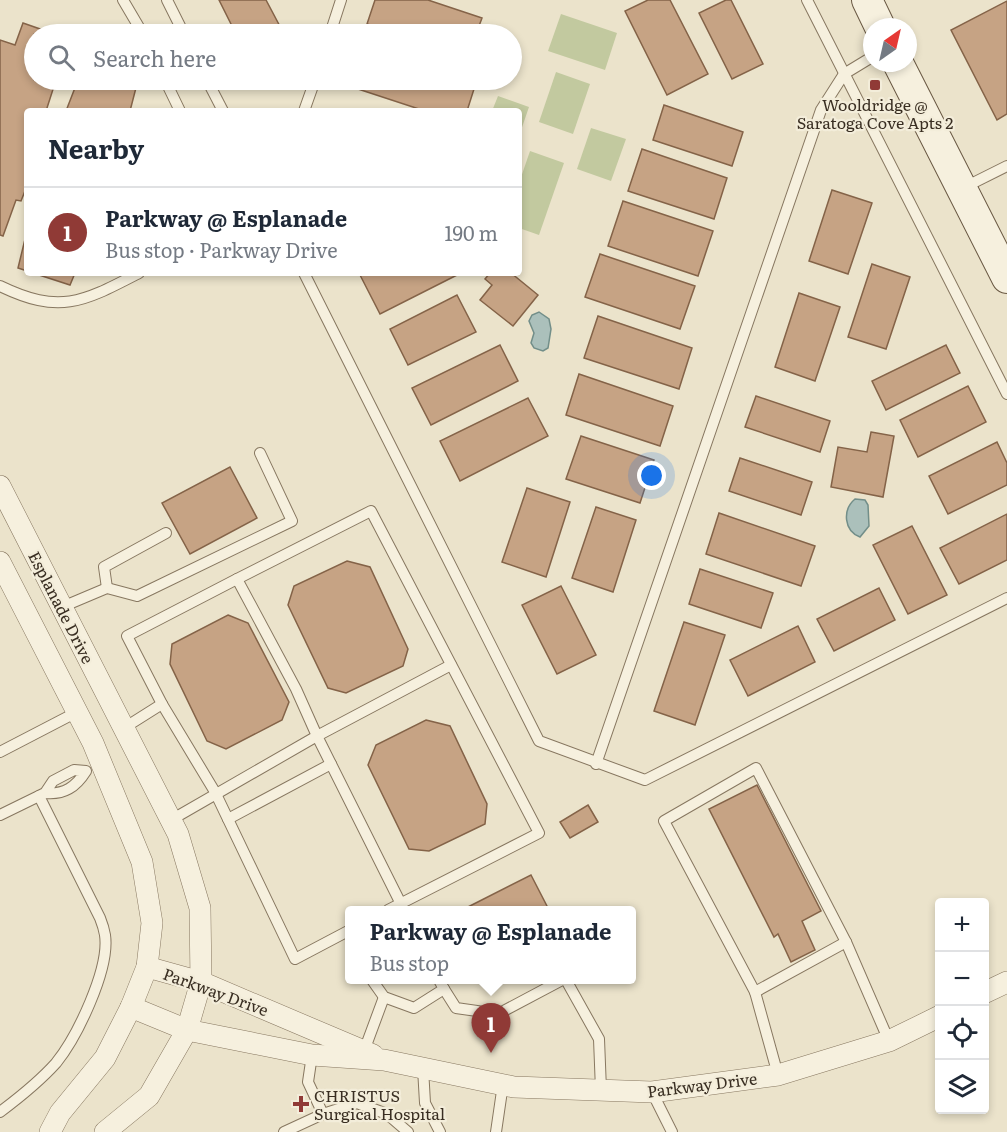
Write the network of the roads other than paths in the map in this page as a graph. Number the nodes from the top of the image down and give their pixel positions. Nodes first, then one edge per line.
1 (123, 0) edge
2 (167, 0) edge
3 (341, 0) edge
4 (807, 0) edge
5 (867, 0) edge
6 (876, 18) edge
7 (137, 24) edge
8 (179, 24) edge
9 (333, 24) edge
10 (863, 62) edge
11 (903, 72) edge
12 (844, 74) junction
13 (170, 90) edge
14 (212, 90) edge
15 (311, 90) edge
16 (179, 108) edge
17 (221, 108) edge
18 (305, 108) edge
19 (1007, 166) edge
20 (962, 189) junction
21 (133, 276) edge
22 (306, 276) edge
23 (1007, 278) edge
24 (0, 286) edge
25 (1007, 393) edge
26 (260, 453) dead end
27 (0, 486) edge
28 (166, 533) dead end
29 (0, 562) edge
30 (237, 579) junction
31 (107, 588) junction
32 (1007, 598) edge
33 (62, 607) junction
34 (451, 665) junction
35 (162, 704) junction
36 (77, 712) junction
37 (124, 728) junction
38 (317, 736) junction
39 (93, 743) junction
40 (0, 752) edge
41 (331, 764) junction
42 (596, 764) junction
43 (94, 768) junction
44 (215, 792) junction
45 (42, 794) junction
46 (0, 815) edge
47 (228, 819) junction
48 (171, 820) junction
49 (401, 904) junction
50 (397, 906) edge
51 (345, 933) edge
52 (846, 942) junction
53 (147, 967) junction
54 (201, 982) junction
55 (1007, 982) edge
56 (375, 984) edge
57 (442, 984) edge
58 (556, 984) edge
59 (566, 984) edge
60 (989, 991) edge
61 (756, 992) junction
62 (384, 997) junction
63 (131, 1007) junction
64 (935, 1018) edge
65 (187, 1030) junction
66 (890, 1041) junction
67 (364, 1051) junction
68 (312, 1055) junction
69 (384, 1060) junction
70 (423, 1068) junction
71 (778, 1075) junction
72 (504, 1084) junction
73 (601, 1090) junction
74 (652, 1092) junction
75 (0, 1112) edge
76 (323, 1114) junction
77 (50, 1132) edge
78 (105, 1132) edge
79 (284, 1132) edge
80 (408, 1132) edge
81 (440, 1132) edge
82 (496, 1132) edge
83 (672, 1132) edge

1 - 7 lane
2 - 8 lane
3 - 9 lane
4 - 12 lane
5 - 6 main road
10 - 12 lane
11 - 20 main road
12 - 25 lane
12 - 42 lane
13 - 16 lane
14 - 17 lane
15 - 18 lane
19 - 20 lane
20 - 23 main road
21 - 24 lane
22 - 42 lane
26 - 31 lane
27 - 33 street, Esplanade Drive
28 - 31 lane
29 - 36 street, Esplanade Drive
30 - 34 lane
30 - 35 lane
30 - 38 lane
31 - 33 lane
32 - 42 lane
33 - 37 street, Esplanade Drive
34 - 38 lane
34 - 49 lane
35 - 37 lane
35 - 44 lane
36 - 39 street, Esplanade Drive
36 - 40 lane
37 - 39 street
37 - 48 street, Esplanade Drive
38 - 41 lane
38 - 44 lane
39 - 43 street, Esplanade Drive
41 - 47 lane
41 - 49 lane
43 - 45 lane
43 - 53 street, Esplanade Drive
44 - 47 lane
44 - 48 lane
45 - 46 lane
45 - 75 lane
47 - 51 lane
48 - 54 street, Esplanade Drive
49 - 50 lane
52 - 61 lane
52 - 61 lane
52 - 66 lane
53 - 54 street, Parkway Drive
53 - 63 street, Esplanade Drive
54 - 65 street, Esplanade Drive
54 - 67 street, Parkway Drive
55 - 60 street
56 - 62 lane
57 - 58 lane
57 - 62 lane
59 - 73 lane
61 - 71 lane
62 - 67 lane
63 - 65 street, Parkway Drive
63 - 77 street, Esplanade Drive
64 - 66 street, Parkway Drive
65 - 68 street, Parkway Drive
65 - 78 street, Esplanade Drive
66 - 71 street, Parkway Drive
67 - 69 street, Parkway Drive
68 - 69 street, Parkway Drive
68 - 76 lane
69 - 70 street, Parkway Drive
70 - 72 street, Parkway Drive
70 - 81 lane
71 - 74 street, Parkway Drive
72 - 73 street, Parkway Drive
72 - 82 lane
73 - 74 street, Parkway Drive
74 - 83 lane
76 - 79 lane
76 - 80 lane

